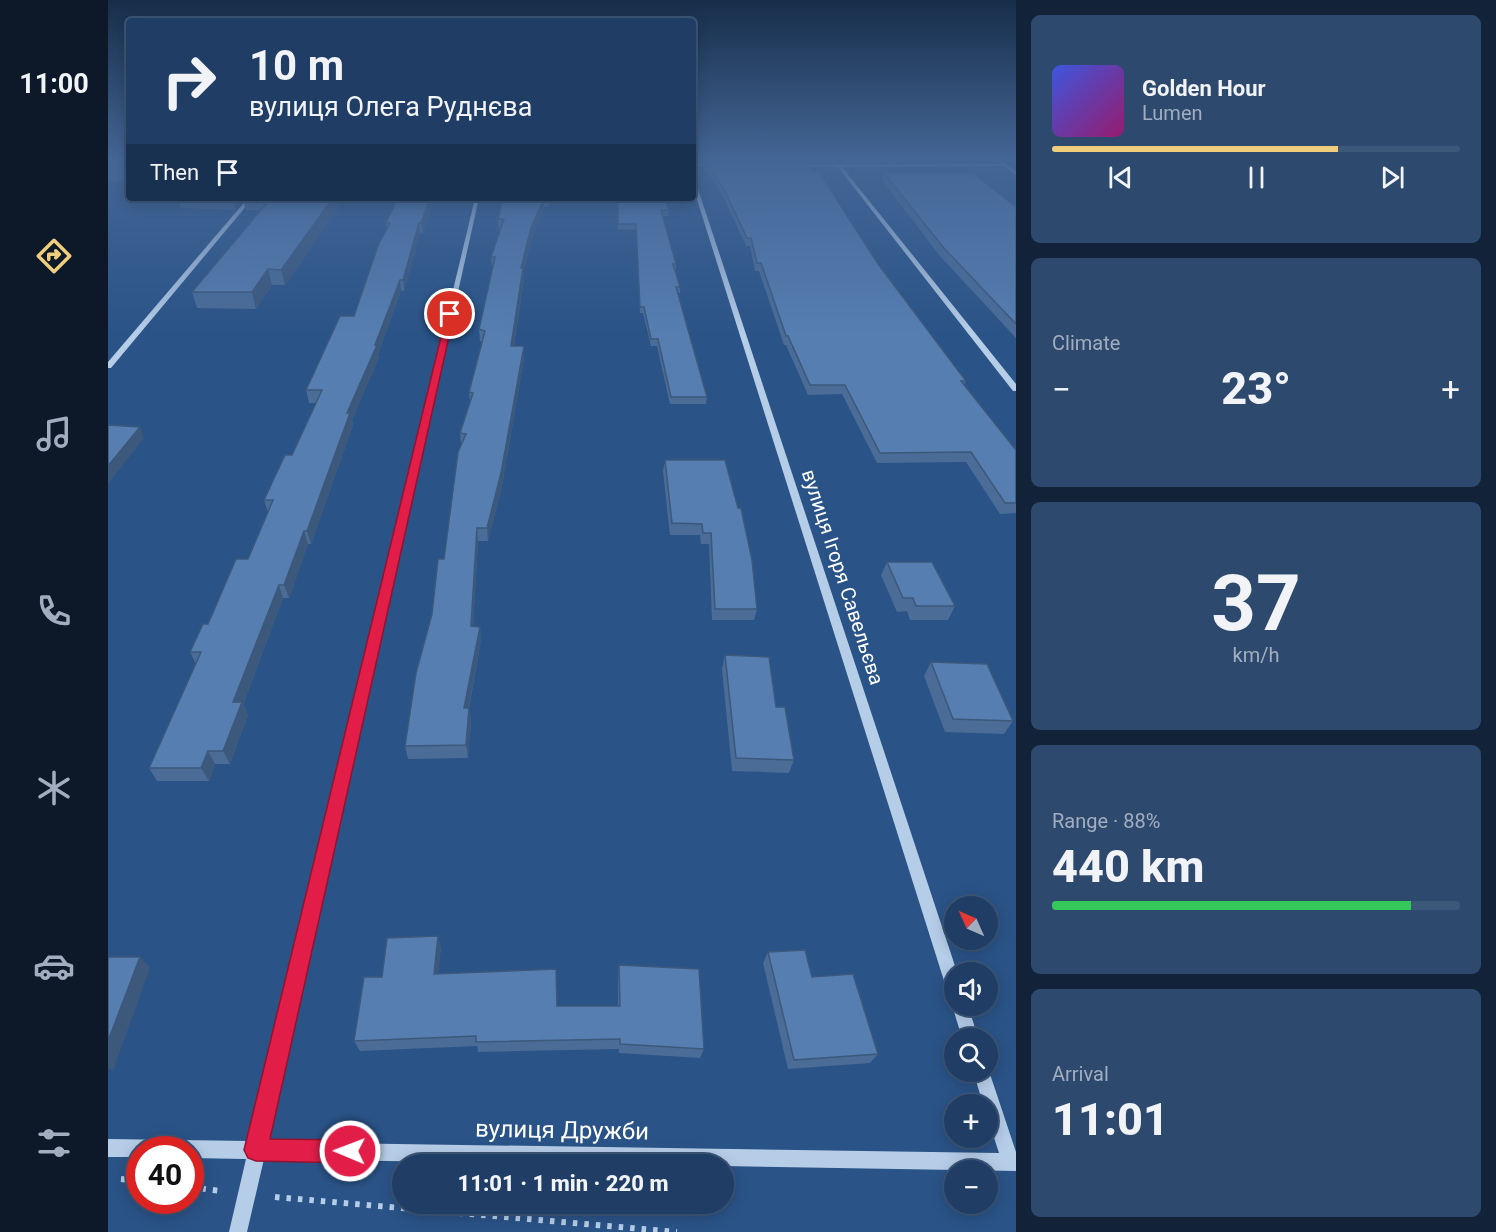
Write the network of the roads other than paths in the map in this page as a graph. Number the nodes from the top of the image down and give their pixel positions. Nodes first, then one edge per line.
1 (234, 217) edge
2 (472, 217) edge
3 (705, 217) edge
4 (880, 217) edge
5 (108, 366) edge
6 (1016, 389) edge
7 (946, 962) edge
8 (985, 1082) edge
9 (108, 1148) edge
10 (256, 1150) junction
11 (1013, 1161) edge
12 (238, 1232) edge

1 - 5 street
2 - 10 street
3 - 7 street, вулиця Ігоря Савельєва
4 - 6 street
8 - 11 street
9 - 10 street, вулиця Дружби
10 - 11 street, вулиця Дружби
10 - 12 street

